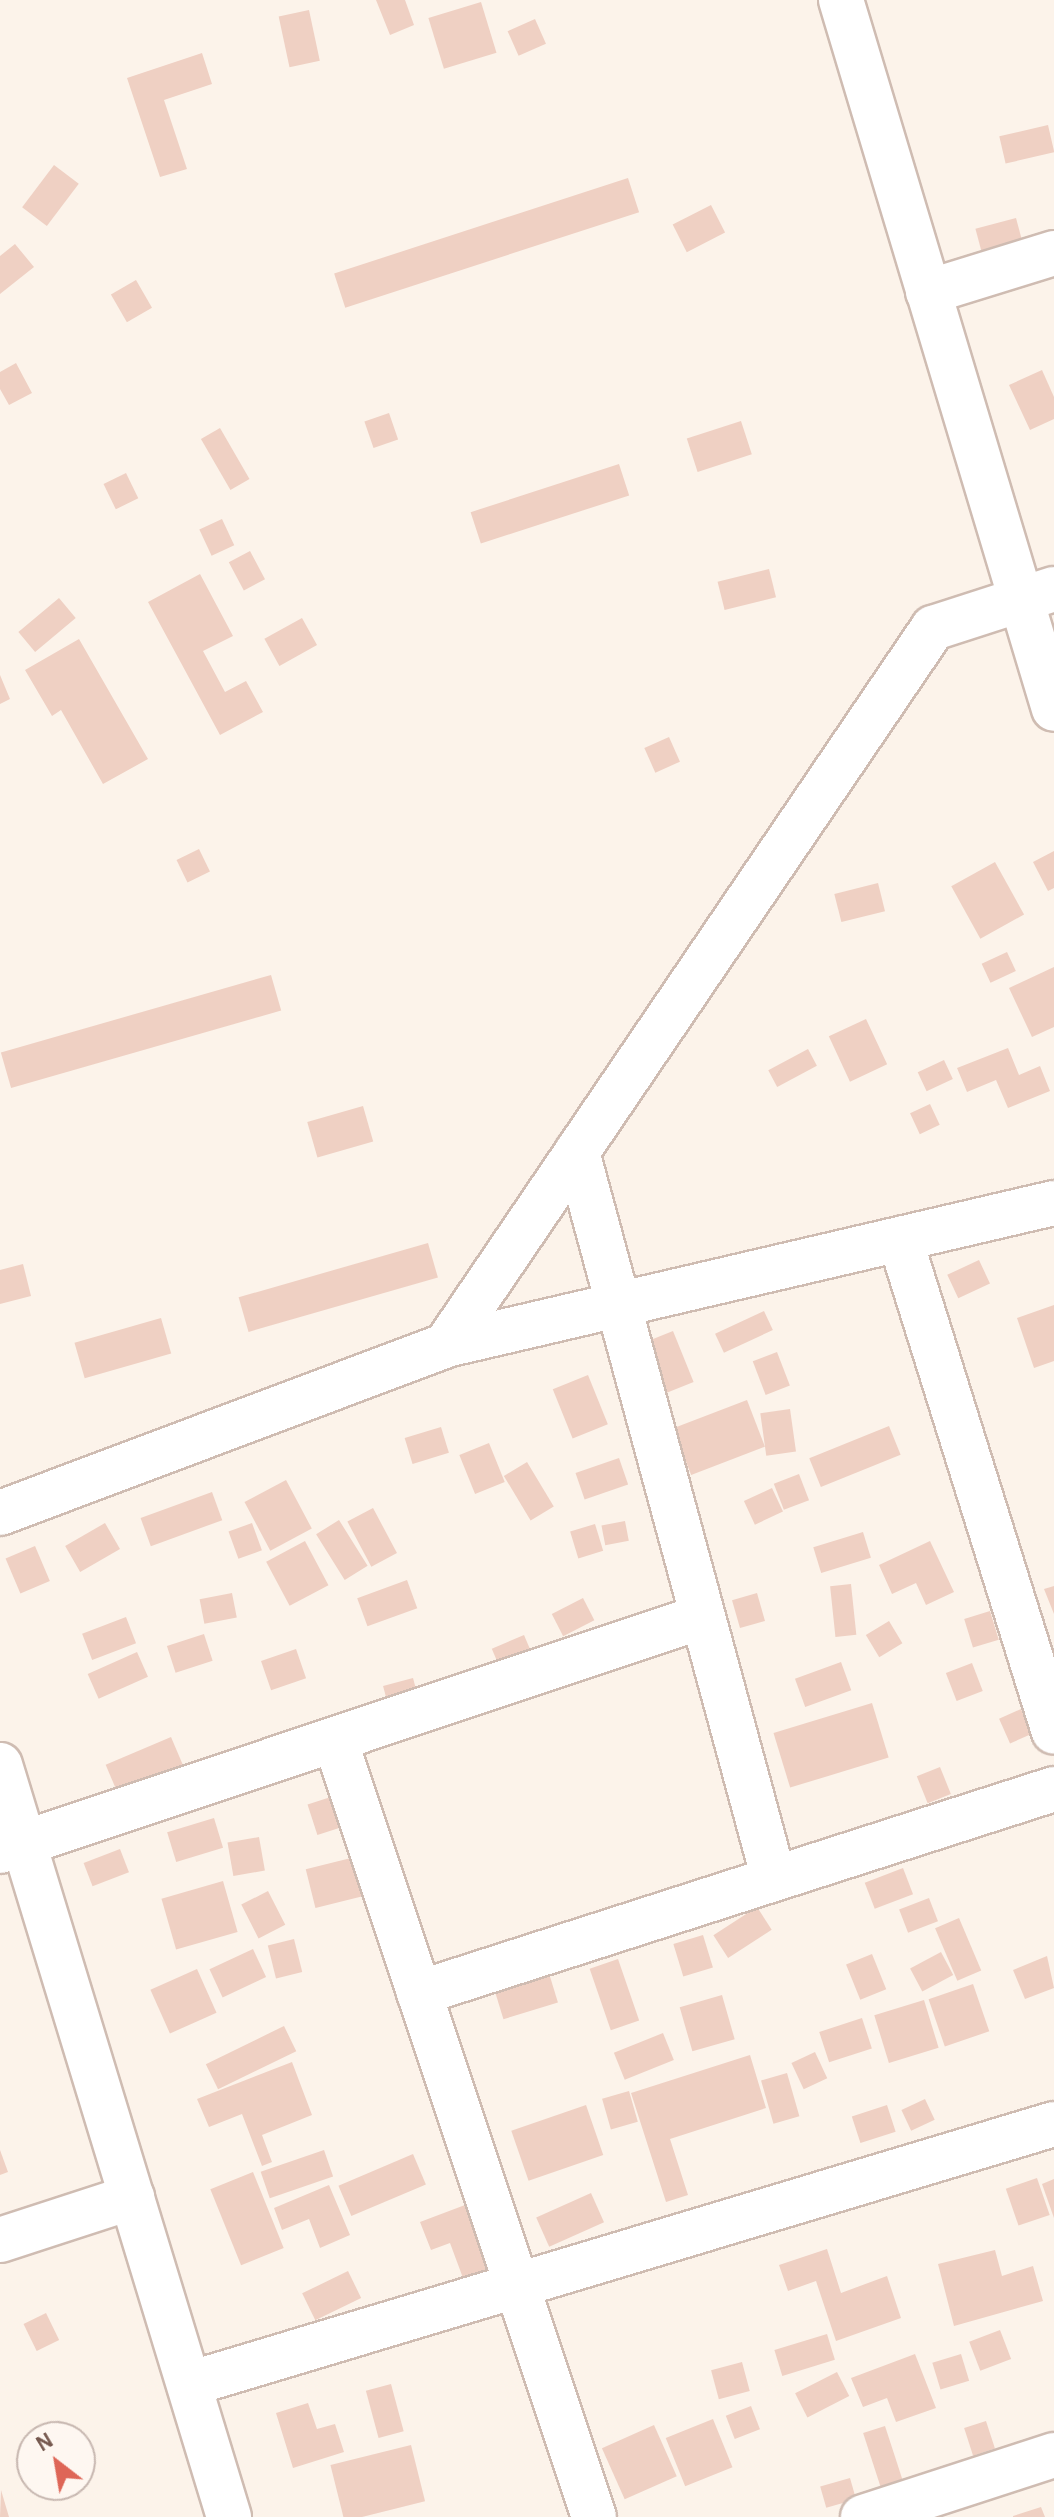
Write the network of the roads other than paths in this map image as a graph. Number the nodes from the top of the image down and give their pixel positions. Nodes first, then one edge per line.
1 (832, 1) edge
2 (1054, 253) edge
3 (928, 292) junction
4 (1036, 595) edge
5 (1054, 709) edge
6 (577, 1152) junction
7 (1054, 1203) edge
8 (900, 1239) junction
9 (619, 1305) junction
10 (446, 1345) junction
11 (0, 1513) edge
12 (701, 1617) junction
13 (1054, 1732) edge
14 (335, 1740) junction
15 (0, 1765) edge
16 (1054, 1789) edge
17 (12, 1847) edge
18 (774, 1879) junction
19 (419, 1993) junction
20 (1054, 2124) edge
21 (132, 2197) junction
22 (0, 2240) edge
23 (517, 2286) junction
24 (189, 2384) junction
25 (1054, 2455) edge
26 (975, 2500) edge
27 (229, 2517) edge
28 (594, 2517) edge
29 (863, 2517) edge

1 - 3 street
2 - 3 street
3 - 4 street
4 - 5 street
4 - 6 street
6 - 9 street
6 - 10 street
7 - 8 street
8 - 9 street
8 - 13 street
9 - 10 street
9 - 12 street
10 - 11 street
12 - 14 street
12 - 18 street
14 - 17 street
14 - 19 street
15 - 17 street
16 - 18 street
17 - 21 street
18 - 19 street
19 - 23 street
20 - 23 street
21 - 22 street
21 - 24 street
23 - 24 street
23 - 28 street
24 - 27 street
25 - 26 street
26 - 29 street

